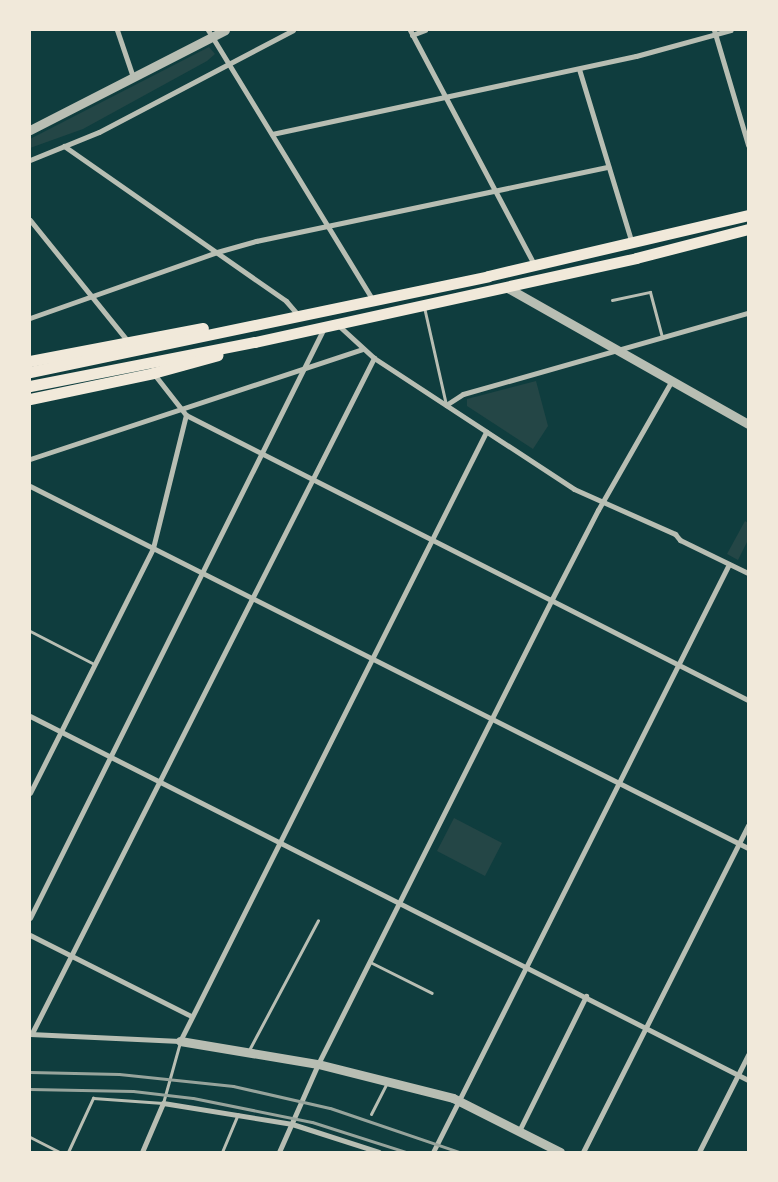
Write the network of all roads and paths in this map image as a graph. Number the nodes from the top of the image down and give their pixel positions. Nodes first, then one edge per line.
1 (117, 30) edge
2 (224, 30) edge
3 (293, 30) edge
4 (425, 30) edge
5 (731, 30) edge
6 (411, 32) edge
7 (715, 32) edge
8 (210, 34) edge
9 (229, 62) junction
10 (579, 69) junction
11 (134, 78) junction
12 (446, 96) junction
13 (30, 130) edge
14 (746, 132) edge
15 (272, 134) junction
16 (748, 145) edge
17 (64, 146) junction
18 (30, 160) edge
19 (608, 167) junction
20 (495, 191) junction
21 (748, 215) edge
22 (30, 220) edge
23 (327, 226) junction
24 (748, 230) edge
25 (632, 244) junction
26 (217, 252) junction
27 (534, 264) junction
28 (519, 268) junction
29 (488, 276) junction
30 (524, 283) junction
31 (506, 287) junction
32 (91, 296) junction
33 (373, 300) junction
34 (612, 300) dead end
35 (423, 304) junction
36 (748, 313) edge
37 (299, 315) junction
38 (30, 318) edge
39 (331, 324) junction
40 (249, 325) junction
41 (662, 338) junction
42 (126, 340) junction
43 (255, 342) junction
44 (362, 349) junction
45 (615, 351) junction
46 (374, 358) junction
47 (30, 361) edge
48 (307, 367) junction
49 (30, 372) edge
50 (153, 373) junction
51 (671, 382) junction
52 (30, 386) edge
53 (30, 399) edge
54 (446, 405) junction
55 (185, 412) junction
56 (748, 424) edge
57 (486, 432) junction
58 (262, 454) junction
59 (30, 459) edge
60 (312, 478) junction
61 (30, 486) edge
62 (603, 502) junction
63 (433, 539) junction
64 (153, 548) junction
65 (729, 564) junction
66 (203, 573) junction
67 (748, 573) edge
68 (251, 598) junction
69 (552, 599) junction
70 (30, 631) edge
71 (372, 659) junction
72 (94, 664) junction
73 (678, 664) junction
74 (748, 700) edge
75 (30, 716) edge
76 (492, 720) junction
77 (61, 732) junction
78 (110, 757) junction
79 (158, 781) junction
80 (618, 783) junction
81 (30, 793) edge
82 (748, 825) edge
83 (278, 842) junction
84 (738, 844) junction
85 (748, 848) edge
86 (400, 903) junction
87 (30, 918) edge
88 (318, 920) dead end
89 (30, 935) edge
90 (71, 956) junction
91 (370, 962) junction
92 (525, 967) junction
93 (432, 993) dead end
94 (586, 996) junction
95 (191, 1016) junction
96 (646, 1028) junction
97 (31, 1034) edge
98 (180, 1040) junction
99 (249, 1052) junction
100 (748, 1055) edge
101 (318, 1064) junction
102 (738, 1075) junction
103 (748, 1080) edge
104 (388, 1082) junction
105 (458, 1101) junction
106 (163, 1103) junction
107 (238, 1114) junction
108 (371, 1114) dead end
109 (292, 1124) junction
110 (519, 1131) junction
111 (30, 1137) edge
112 (59, 1152) edge
113 (68, 1152) edge
114 (142, 1152) edge
115 (222, 1152) edge
116 (280, 1152) edge
117 (379, 1152) edge
118 (432, 1152) edge
119 (560, 1152) edge
120 (583, 1152) edge
121 (699, 1152) edge

1 - 11 street
2 - 8 street
3 - 9 street
4 - 6 street
5 - 7 street
6 - 12 street
7 - 10 street
7 - 14 street
8 - 9 street
8 - 11 street
9 - 15 street
9 - 17 street
10 - 12 street
10 - 19 street
11 - 13 street
12 - 15 street
12 - 20 street
14 - 16 street
15 - 23 street
17 - 18 street
17 - 26 street
19 - 20 street
19 - 25 street
20 - 23 street
20 - 27 street
21 - 25 highway
22 - 32 street
23 - 26 street
23 - 33 street
24 - 30 highway
25 - 27 highway
26 - 32 street
26 - 37 street
27 - 28 highway
27 - 30 highway
28 - 29 highway
28 - 31 highway
29 - 31 highway
29 - 33 highway
30 - 31 highway
31 - 35 highway
31 - 45 street
32 - 38 street
32 - 42 street
33 - 37 highway
34 - 41 lane
35 - 39 highway
35 - 54 lane
36 - 41 street
37 - 40 highway
39 - 43 highway
39 - 44 street
39 - 48 street
40 - 42 highway
40 - 49 highway
41 - 45 street
42 - 47 highway
43 - 50 highway
43 - 52 highway
44 - 46 street
44 - 48 street
45 - 51 street
45 - 54 street
46 - 54 street
46 - 60 street
48 - 55 street
48 - 58 street
50 - 53 highway
50 - 55 street
51 - 56 street
51 - 62 street
54 - 57 street
55 - 58 street
55 - 59 street
55 - 64 street
57 - 62 street
57 - 63 street
58 - 60 street
58 - 66 street
60 - 63 street
60 - 68 street
61 - 64 street
62 - 65 street
62 - 69 street
63 - 69 street
63 - 71 street
64 - 66 street
64 - 72 street
65 - 67 street
65 - 73 street
66 - 68 street
66 - 78 street
68 - 71 street
68 - 79 street
69 - 73 street
69 - 76 street
70 - 72 lane
71 - 76 street
71 - 83 street
72 - 77 street
73 - 74 street
73 - 80 street
75 - 77 street
76 - 80 street
76 - 86 street
77 - 78 street
77 - 81 street
78 - 79 street
78 - 87 street
79 - 83 street
79 - 90 street
80 - 84 street
80 - 92 street
82 - 84 street
83 - 86 street
83 - 95 street
84 - 85 street
84 - 96 street
86 - 91 street
86 - 92 street
88 - 99 lane
89 - 90 street
90 - 95 street
90 - 97 street
91 - 93 lane
91 - 101 street
92 - 94 street
92 - 105 street
94 - 96 street
94 - 110 street
95 - 98 street
96 - 102 street
96 - 120 street
97 - 98 street
98 - 99 street
98 - 106 lane
99 - 101 street
100 - 102 street
101 - 104 street
101 - 109 street
102 - 103 street
102 - 121 street
104 - 105 street
104 - 108 lane
105 - 110 street
105 - 118 street
106 - 107 street
106 - 113 lane
106 - 114 street
107 - 109 street
107 - 115 lane
109 - 116 street
109 - 117 street
110 - 119 street
111 - 112 lane

